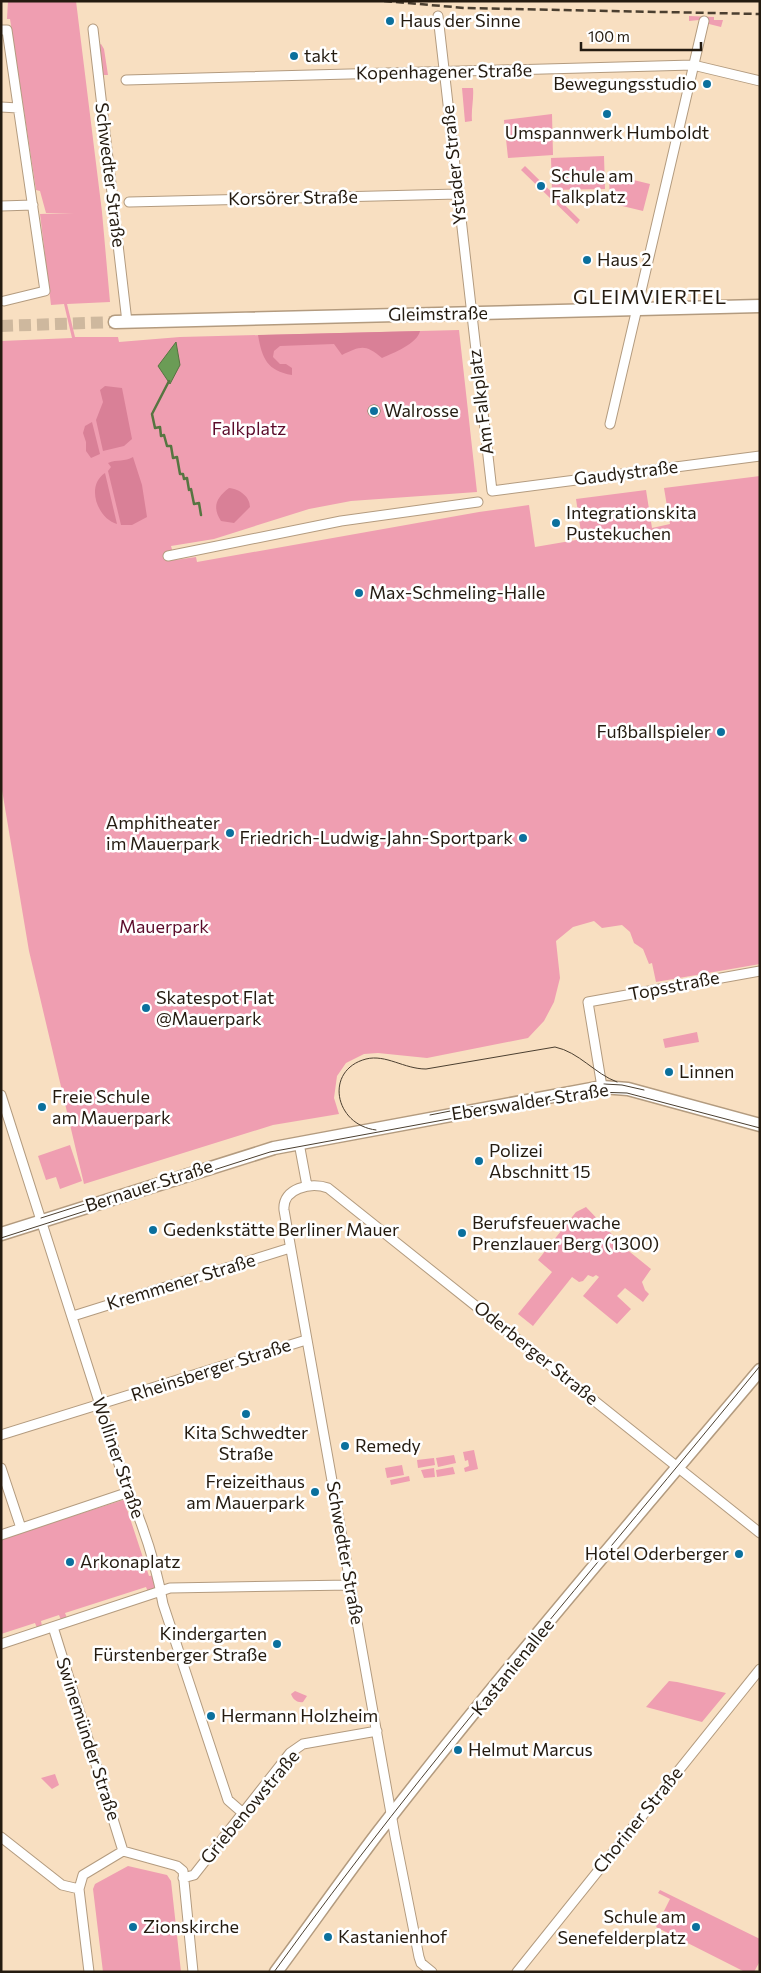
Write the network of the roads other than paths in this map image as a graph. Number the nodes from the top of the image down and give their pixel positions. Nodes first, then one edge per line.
1 (438, 16) dead end
2 (704, 21) dead end
3 (93, 29) dead end
4 (1, 30) edge
5 (693, 66) junction
6 (444, 72) junction
7 (126, 80) dead end
8 (760, 80) edge
9 (1, 107) edge
10 (18, 108) junction
11 (458, 194) junction
12 (129, 202) dead end
13 (33, 205) junction
14 (1, 206) edge
15 (4, 301) dead end
16 (760, 306) edge
17 (636, 310) junction
18 (471, 313) junction
19 (121, 322) joint
20 (610, 424) dead end
21 (760, 456) edge
22 (492, 491) joint
23 (478, 502) dead end
24 (168, 556) dead end
25 (760, 971) edge
26 (602, 1087) junction
27 (1, 1095) edge
28 (760, 1125) edge
29 (298, 1143) junction
30 (307, 1186) junction
31 (41, 1221) junction
32 (1, 1234) edge
33 (290, 1248) junction
34 (73, 1316) junction
35 (306, 1340) junction
36 (760, 1370) edge
37 (100, 1404) junction
38 (1, 1435) edge
39 (678, 1467) junction
40 (1, 1468) edge
41 (129, 1492) junction
42 (20, 1528) junction
43 (760, 1533) edge
44 (1, 1535) edge
45 (351, 1585) junction
46 (161, 1592) junction
47 (53, 1627) junction
48 (1, 1644) edge
49 (760, 1668) edge
50 (377, 1732) junction
51 (244, 1814) junction
52 (392, 1817) junction
53 (1, 1837) edge
54 (123, 1850) junction
55 (183, 1878) junction
56 (79, 1889) junction
57 (89, 1972) edge
58 (193, 1972) edge
59 (276, 1972) edge
60 (432, 1972) edge
61 (517, 1972) edge

1 - 6 street, Ystader Straße
2 - 5 street
3 - 19 street, Schwedter Straße
4 - 10 street
5 - 6 street, Kopenhagener Straße
5 - 8 street, Kopenhagener Straße
5 - 17 street
6 - 7 street, Kopenhagener Straße
6 - 11 street, Ystader Straße
9 - 10 street
10 - 13 street
11 - 12 street, Korsörer Straße
11 - 18 street, Ystader Straße
13 - 14 street
13 - 15 street
16 - 17 street, Gleimstraße
17 - 18 street, Gleimstraße
17 - 20 street
18 - 19 street, Gleimstraße
18 - 22 street, Am Falkplatz
21 - 22 street, Gaudystraße
23 - 24 street
25 - 26 street, Topsstraße
26 - 28 street, Eberswalder Straße
26 - 29 street, Eberswalder Straße
27 - 31 street, Wolliner Straße
29 - 30 street
29 - 31 street, Bernauer Straße
30 - 33 street, Schwedter Straße
30 - 39 street, Oderberger Straße
31 - 32 street, Bernauer Straße
31 - 34 street, Wolliner Straße
33 - 34 street, Kremmener Straße
33 - 35 street, Schwedter Straße
34 - 37 street, Wolliner Straße
35 - 37 street, Rheinsberger Straße
35 - 45 street, Schwedter Straße
36 - 39 street, Kastanienallee
37 - 38 street, Rheinsberger Straße
37 - 41 street, Wolliner Straße
39 - 43 street, Oderberger Straße
39 - 52 street, Kastanienallee
40 - 42 street
41 - 42 street
41 - 46 street, Wolliner Straße
42 - 44 street
45 - 46 street
45 - 50 street, Schwedter Straße
46 - 47 street
46 - 51 street, Wolliner Straße
47 - 48 street
47 - 54 street, Swinemünder Straße
49 - 61 street, Choriner Straße
50 - 51 street, Griebenowstraße
50 - 52 street, Schwedter Straße
51 - 55 street, Griebenowstraße
52 - 59 street, Kastanienallee
52 - 60 street, Schwedter Straße
53 - 56 street
54 - 55 street
54 - 56 street
55 - 58 street
56 - 57 street

